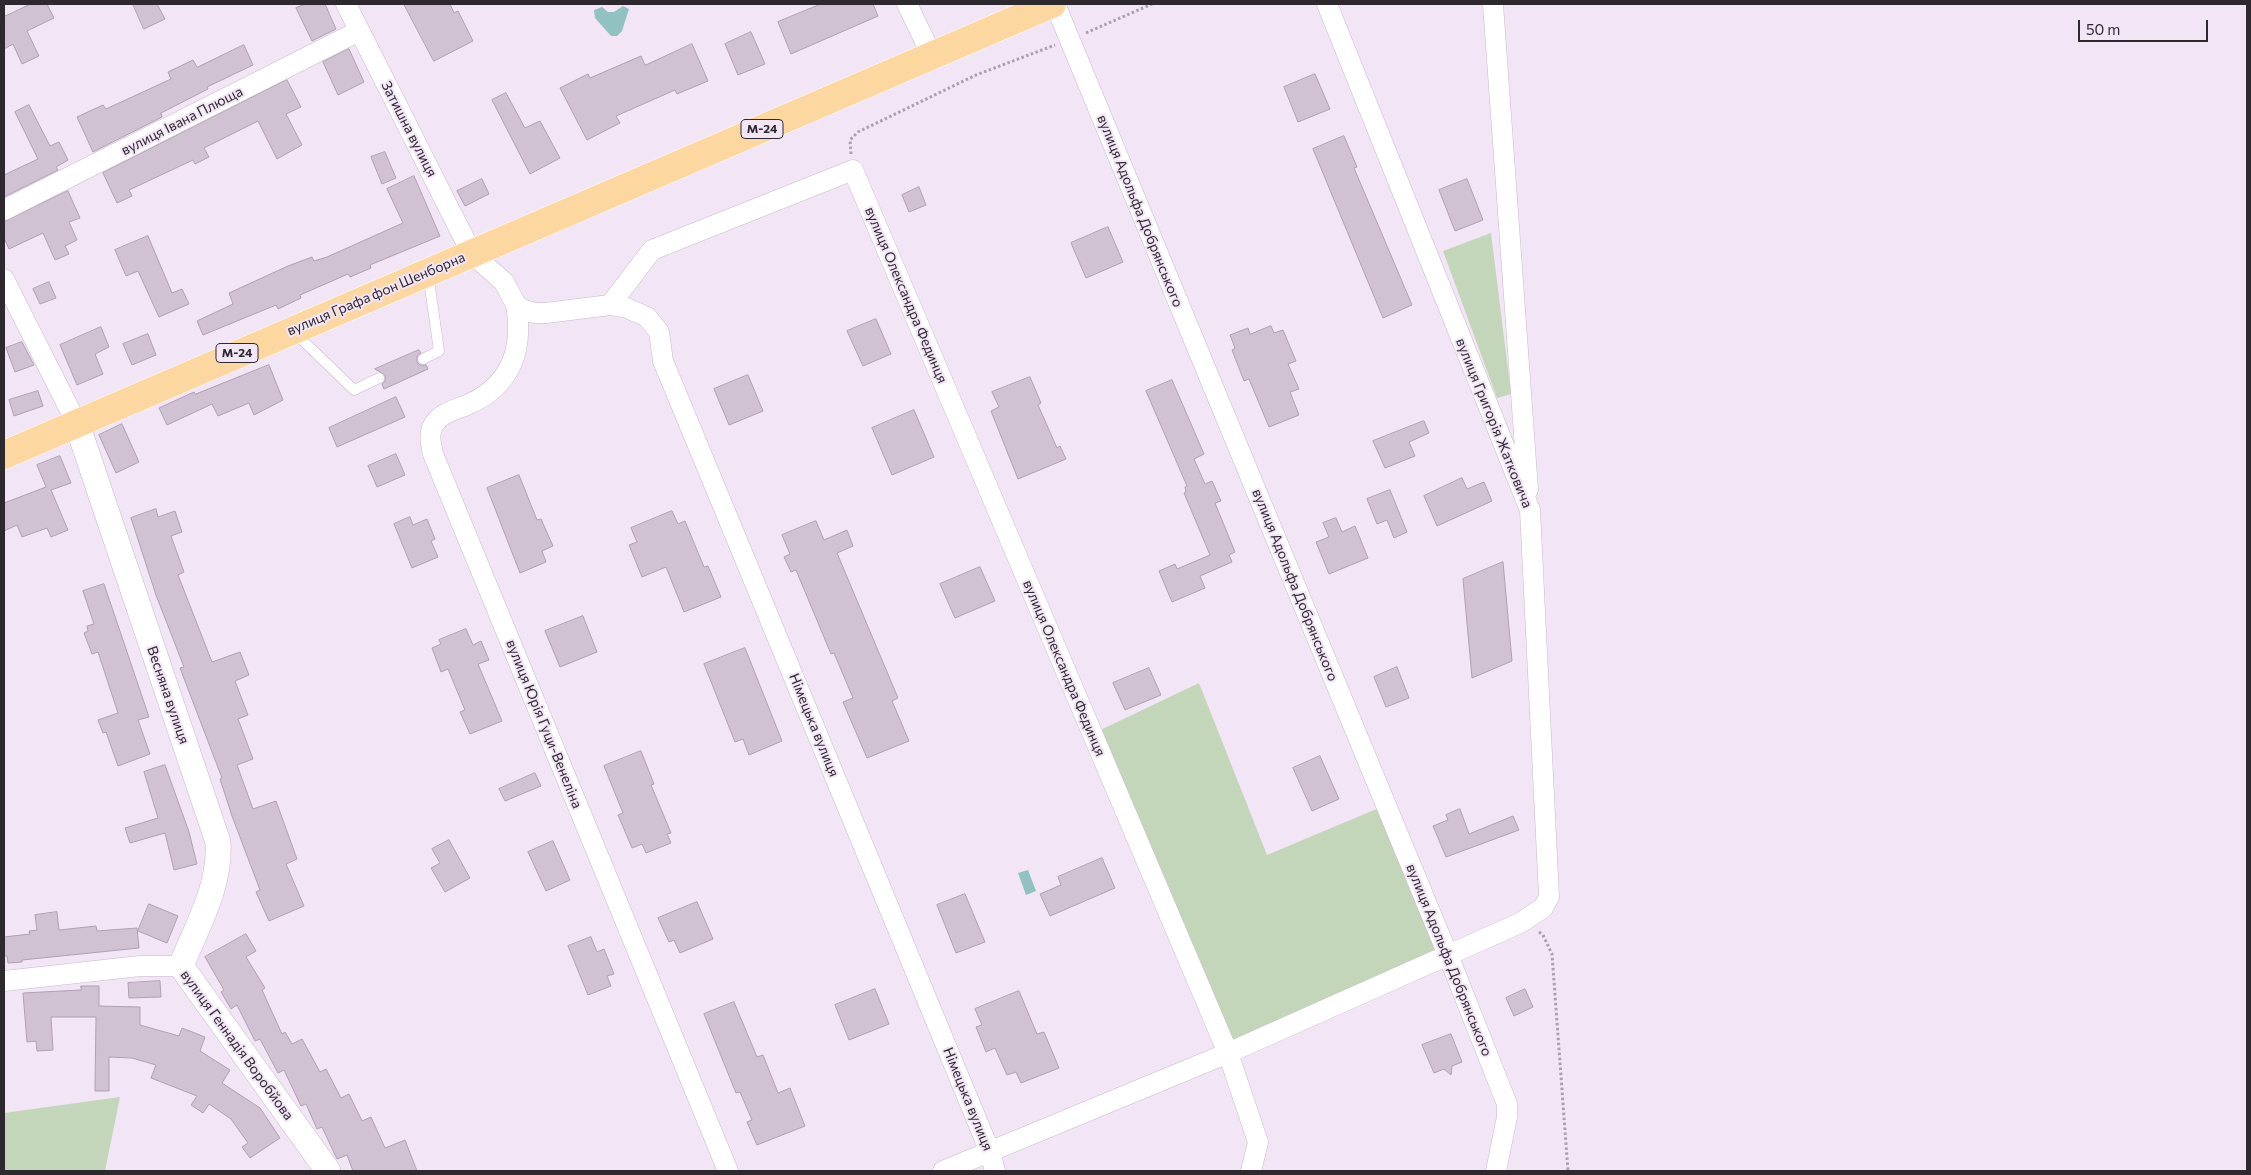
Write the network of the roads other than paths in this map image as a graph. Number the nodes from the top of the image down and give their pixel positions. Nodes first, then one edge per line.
1 (346, 4) edge
2 (907, 4) edge
3 (1053, 4) edge
4 (1327, 4) edge
5 (1493, 4) edge
6 (360, 32) junction
7 (932, 56) junction
8 (4, 210) edge
9 (472, 254) junction
10 (428, 273) junction
11 (4, 278) edge
12 (516, 305) junction
13 (610, 305) junction
14 (292, 330) junction
15 (423, 359) dead end
16 (379, 378) dead end
17 (77, 424) junction
18 (4, 455) edge
19 (1530, 510) junction
20 (1448, 955) junction
21 (181, 966) junction
22 (4, 982) edge
23 (1228, 1053) junction
24 (990, 1152) junction
25 (328, 1171) edge
26 (728, 1171) edge
27 (943, 1171) edge
28 (995, 1171) edge
29 (1252, 1171) edge
30 (1496, 1171) edge

1 - 6 street, Затишна вулиця
2 - 7 street
3 - 7 highway, М-24
3 - 20 street, вулиця Адольфа Добрянського
4 - 19 street, вулиця Григорія Жатковича
5 - 19 street
6 - 8 street, вулиця Івана Плюща
6 - 9 street, Затишна вулиця
7 - 9 highway, М-24
9 - 10 highway, вулиця Графа фон Шенборна / М-24
9 - 12 street, вулиця Графа фон Шенборна
10 - 14 highway, вулиця Графа фон Шенборна / М-24
10 - 15 lane
11 - 17 street
12 - 13 street
12 - 26 street, вулиця Юрія Гуци-Венеліна
13 - 23 street, вулиця Олександра Фединця
13 - 24 street, Німецька вулиця
14 - 16 lane
14 - 17 highway, вулиця Графа фон Шенборна / М-24
17 - 18 highway, вулиця Графа фон Шенборна / М-24
17 - 21 street, Весняна вулиця
19 - 20 street, вулиця Григорія Жатковича
20 - 23 street, вулиця Григорія Жатковича
20 - 30 street, вулиця Адольфа Добрянського
21 - 22 street, вулиця Геннадія Воробйова
21 - 25 street, вулиця Геннадія Воробйова
23 - 24 street, вулиця Григорія Жатковича
23 - 29 street, вулиця Олександра Фединця
24 - 27 street
24 - 28 street, Німецька вулиця

